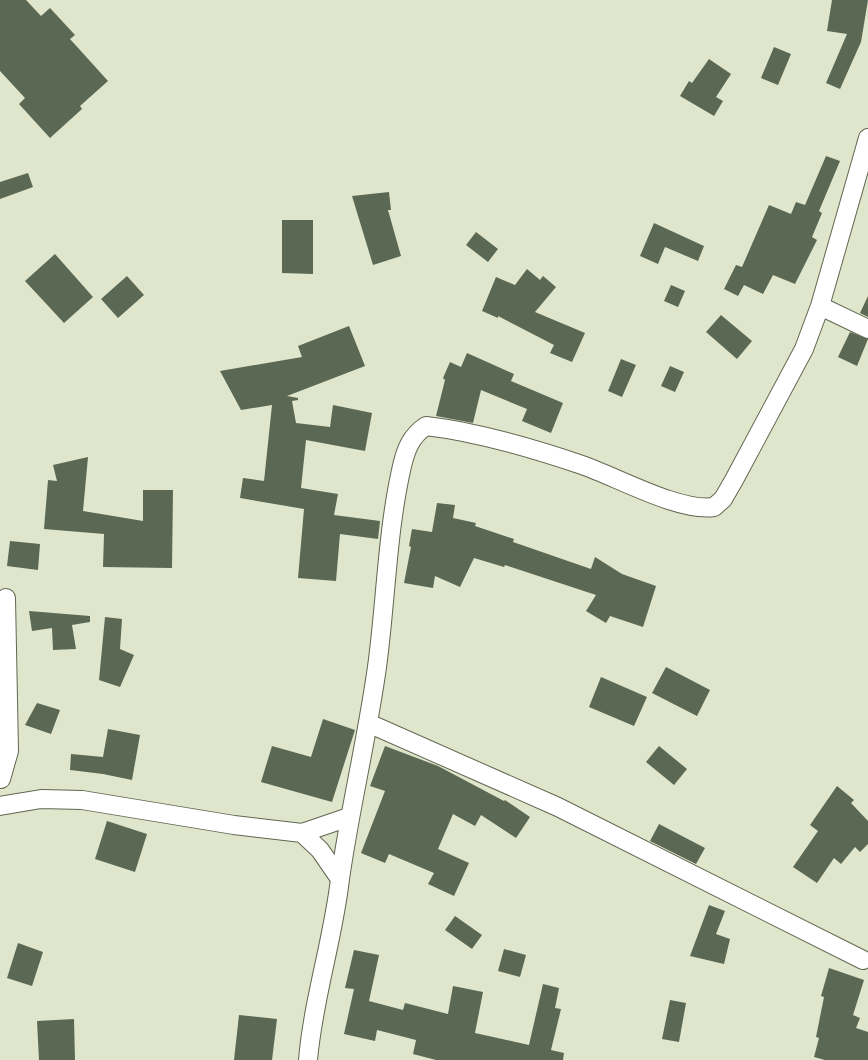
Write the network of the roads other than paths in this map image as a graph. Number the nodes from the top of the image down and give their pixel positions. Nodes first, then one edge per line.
1 (868, 138) edge
2 (820, 306) junction
3 (868, 329) edge
4 (6, 598) dead end
5 (368, 723) junction
6 (1, 778) edge
7 (0, 806) edge
8 (349, 817) junction
9 (302, 833) junction
10 (340, 879) junction
11 (863, 960) dead end
12 (308, 1060) edge

1 - 2 street
2 - 3 street
2 - 5 street
4 - 6 street
5 - 8 street
5 - 11 street
6 - 7 street
7 - 9 street
8 - 9 street
8 - 10 street
9 - 10 street
10 - 12 street

